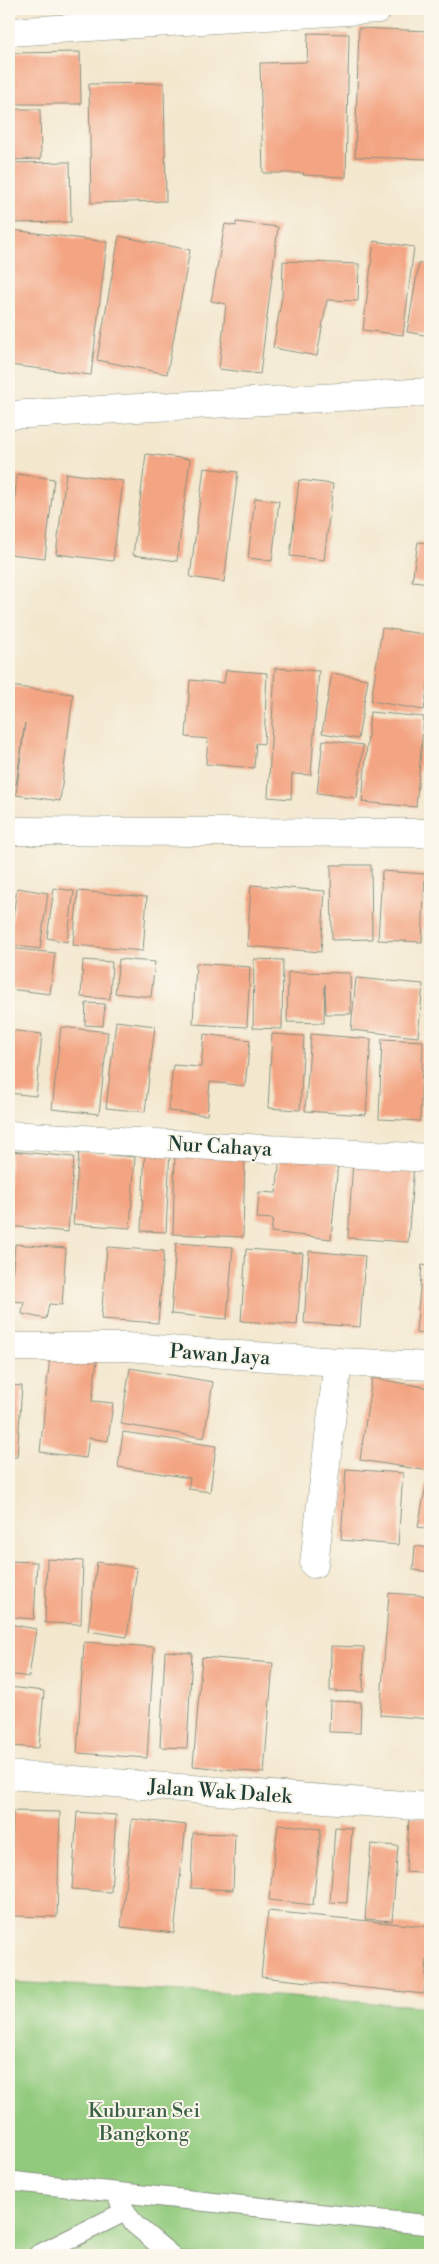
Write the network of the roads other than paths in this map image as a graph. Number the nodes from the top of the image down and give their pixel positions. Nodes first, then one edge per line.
1 (378, 9) edge
2 (9, 32) edge
3 (430, 392) edge
4 (9, 415) edge
5 (9, 831) edge
6 (430, 833) edge
7 (9, 1135) edge
8 (430, 1158) edge
9 (9, 1347) edge
10 (338, 1362) junction
11 (430, 1366) edge
12 (314, 1564) dead end
13 (9, 1776) edge
14 (430, 1808) edge
15 (9, 2181) edge
16 (114, 2191) junction
17 (124, 2212) junction
18 (430, 2225) edge
19 (38, 2255) edge
20 (171, 2255) edge

1 - 2 street
3 - 4 street
5 - 6 street
7 - 8 street, Nur Cahaya
9 - 10 street, Pawan Jaya
10 - 11 street, Pawan Jaya
10 - 12 street
13 - 14 street, Jalan Wak Dalek
15 - 16 lane
16 - 17 lane
16 - 18 lane
17 - 19 lane
17 - 20 lane

